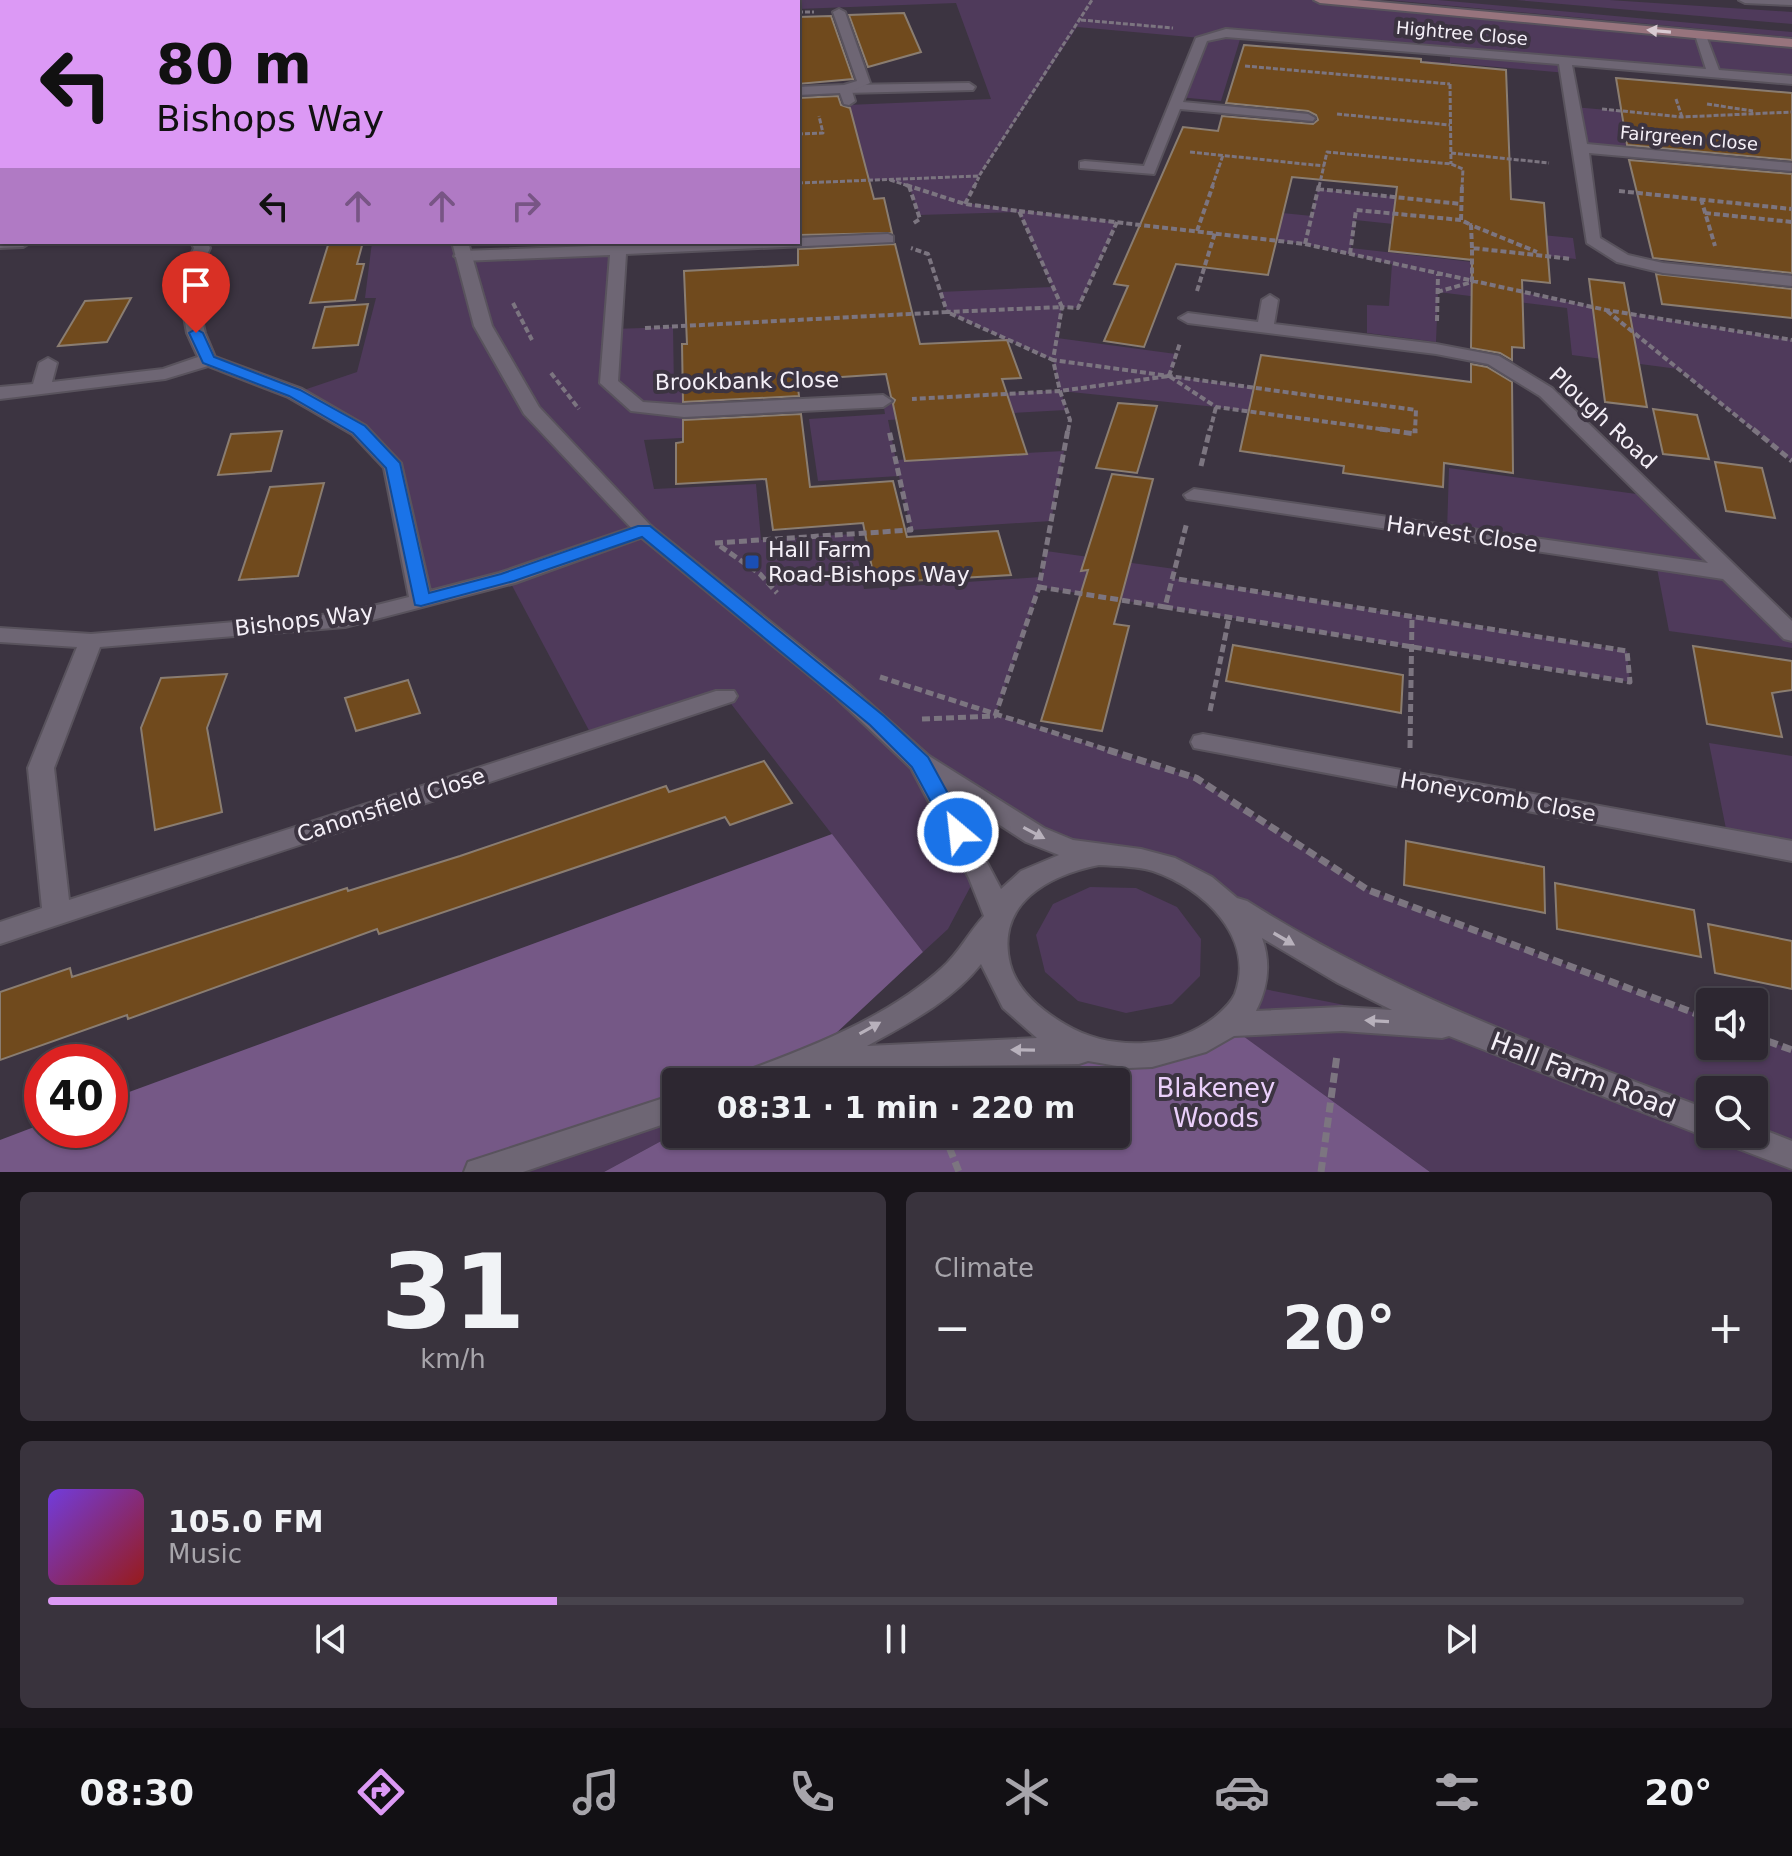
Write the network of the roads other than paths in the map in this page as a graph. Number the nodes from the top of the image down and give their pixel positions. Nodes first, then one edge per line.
1 (1320, 0) edge
2 (1745, 0) edge
3 (1792, 2) edge
4 (839, 12) dead end
5 (1701, 35) junction
6 (1792, 43) edge
7 (1565, 61) junction
8 (1714, 74) junction
9 (1792, 80) edge
10 (969, 87) dead end
11 (800, 91) edge
12 (847, 95) junction
13 (1175, 105) junction
14 (1308, 118) road end
15 (1581, 148) junction
16 (1085, 165) dead end
17 (1792, 167) edge
18 (888, 239) road end
19 (800, 243) edge
20 (200, 244) edge
21 (765, 244) edge
22 (461, 249) edge
23 (618, 250) junction
24 (1792, 281) edge
25 (1270, 300) dead end
26 (1188, 318) dead end
27 (1265, 328) junction
28 (208, 360) junction
29 (48, 363) dead end
30 (41, 388) junction
31 (0, 393) edge
32 (883, 401) road end
33 (1194, 495) road end
34 (644, 530) junction
35 (1730, 573) junction
36 (421, 601) junction
37 (1792, 634) edge
38 (0, 635) edge
39 (91, 641) junction
40 (725, 696) dead end
41 (1203, 742) road end
42 (920, 762) junction
43 (1792, 851) edge
44 (1099, 855) junction
45 (1220, 895) junction
46 (57, 916) junction
47 (996, 918) junction
48 (0, 933) edge
49 (1229, 1024) junction
50 (1455, 1027) junction
51 (1101, 1052) junction
52 (801, 1065) junction
53 (792, 1068) edge
54 (662, 1112) edge
55 (1696, 1119) edge
56 (1768, 1146) edge
57 (1792, 1155) edge
58 (480, 1172) edge

5 -> 1 main road
2 - 3 street
4 - 12 street
5 - 6 main road
5 - 8 street
7 - 8 street, Hightree Close
7 - 13 street, Hightree Close
7 - 15 street
8 - 9 street, Hightree Close
10 - 12 street
11 - 12 street
13 - 14 street
13 - 16 street
15 - 17 street, Fairgreen Close
15 - 24 street
18 - 19 street
20 - 28 street
21 - 23 street
22 - 23 street
22 - 34 street
23 - 32 street, Brookbank Close
25 - 27 street
26 - 27 street, Plough Road
27 - 35 street, Plough Road
28 - 30 street
28 - 36 street
29 - 30 street
30 - 31 street
33 - 35 street, Harvest Close
34 - 36 street, Bishops Way
34 - 42 street
35 - 37 street, Plough Road
36 - 39 street, Bishops Way
38 - 39 street, Bishops Way
39 - 46 street
40 - 46 street, Canonsfield Close
41 - 43 street, Honeycomb Close
42 -> 44 street
42 - 47 street
44 - 45 street
44 - 47 street
45 - 49 street
45 -> 50 street, Hall Farm Road
46 - 48 street, Canonsfield Close
47 - 51 street
52 -> 47 street
50 -> 49 street, Hall Farm Road
49 - 51 street
50 - 55 street, Hall Farm Road
51 -> 52 street
52 - 53 street
54 - 58 street
56 - 57 street

